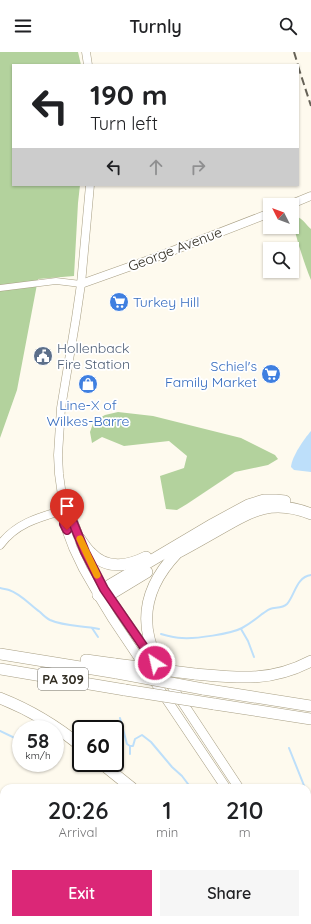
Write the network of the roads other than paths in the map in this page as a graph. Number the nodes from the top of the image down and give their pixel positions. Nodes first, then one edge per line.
1 (86, 52) edge
2 (88, 64) edge
3 (90, 186) edge
4 (311, 196) edge
5 (299, 201) edge
6 (263, 216) edge
7 (81, 284) junction
8 (0, 288) edge
9 (311, 507) edge
10 (64, 510) junction
11 (311, 514) edge
12 (213, 524) junction
13 (79, 538) junction
14 (0, 545) edge
15 (177, 554) junction
16 (104, 593) junction
17 (0, 653) edge
18 (311, 661) edge
19 (0, 669) edge
20 (116, 669) junction
21 (164, 675) junction
22 (0, 698) edge
23 (311, 706) edge
24 (311, 719) edge
25 (72, 740) edge
26 (113, 772) edge
27 (114, 772) edge
28 (127, 784) edge
29 (130, 784) edge
30 (223, 784) edge
31 (236, 784) edge

1 - 2 street
3 - 7 street
4 - 5 street
6 - 7 street, George Avenue
7 - 8 street
7 - 10 street
9 - 12 highway
10 - 13 street
10 - 14 street
10 - 16 street
11 - 15 highway
12 - 13 highway
12 - 16 highway
13 - 16 street
15 - 16 highway
15 - 21 highway
16 - 21 main road
16 - 30 main road
17 - 20 highway, PA 309
18 - 20 highway, bridge
19 - 24 highway, PA 309, bridge
20 - 23 highway, PA 309, bridge
21 - 31 main road
22 - 25 highway
26 - 28 highway
27 - 29 highway

